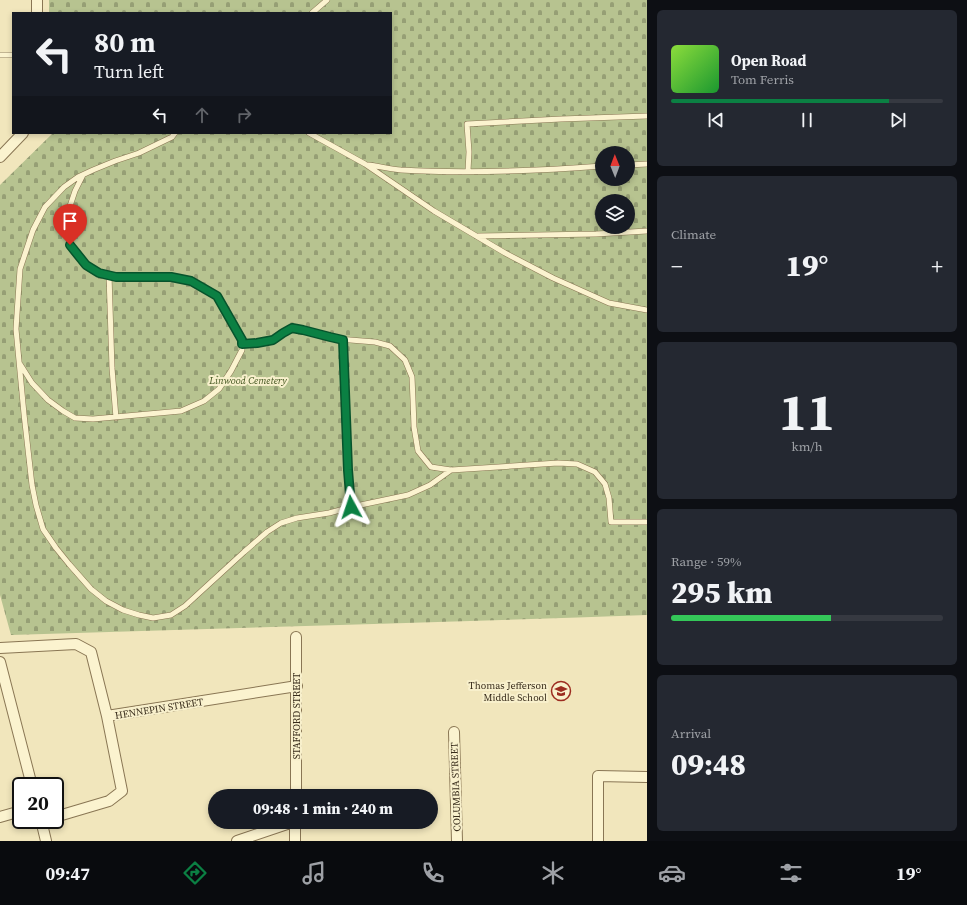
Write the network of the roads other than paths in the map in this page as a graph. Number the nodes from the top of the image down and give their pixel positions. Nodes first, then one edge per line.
1 (37, 0) edge
2 (327, 0) edge
3 (37, 12) edge
4 (313, 12) edge
5 (0, 55) edge
6 (12, 55) edge
7 (647, 116) edge
8 (22, 134) edge
9 (174, 134) edge
10 (311, 134) edge
11 (0, 157) edge
12 (365, 164) junction
13 (647, 164) edge
14 (635, 165) edge
15 (595, 166) edge
16 (468, 171) junction
17 (83, 175) junction
18 (647, 231) edge
19 (477, 236) junction
20 (109, 275) junction
21 (647, 310) edge
22 (343, 340) junction
23 (242, 344) junction
24 (18, 361) junction
25 (116, 418) junction
26 (451, 470) junction
27 (351, 507) junction
28 (647, 522) edge
29 (296, 637) dead end
30 (0, 648) edge
31 (0, 662) edge
32 (297, 686) junction
33 (107, 716) junction
34 (454, 732) dead end
35 (30, 777) edge
36 (647, 778) edge
37 (296, 789) edge
38 (12, 814) edge
39 (64, 814) edge
40 (0, 817) edge
41 (44, 829) edge
42 (273, 829) edge
43 (294, 829) edge
44 (46, 841) edge
45 (237, 841) edge
46 (295, 841) edge
47 (457, 841) edge
48 (598, 841) edge

1 - 3 street
2 - 4 lane
5 - 6 lane
7 - 16 lane
8 - 11 street
9 - 17 lane
10 - 12 lane
12 - 16 lane
12 - 19 lane
13 - 14 lane
15 - 16 lane
17 - 20 lane
17 - 24 lane
18 - 19 lane
19 - 21 lane
20 - 23 lane
20 - 25 lane
22 - 23 lane
22 - 26 lane
22 - 27 lane
23 - 25 lane
24 - 25 lane
24 - 27 lane
26 - 27 lane
26 - 28 lane
29 - 32 street, STAFFORD STREET
30 - 33 street, HENNEPIN STREET
31 - 35 street
32 - 33 street, HENNEPIN STREET
32 - 37 street, STAFFORD STREET
33 - 39 street
34 - 47 street, COLUMBIA STREET
36 - 48 street
38 - 40 street
41 - 44 street
42 - 45 street
43 - 46 street

